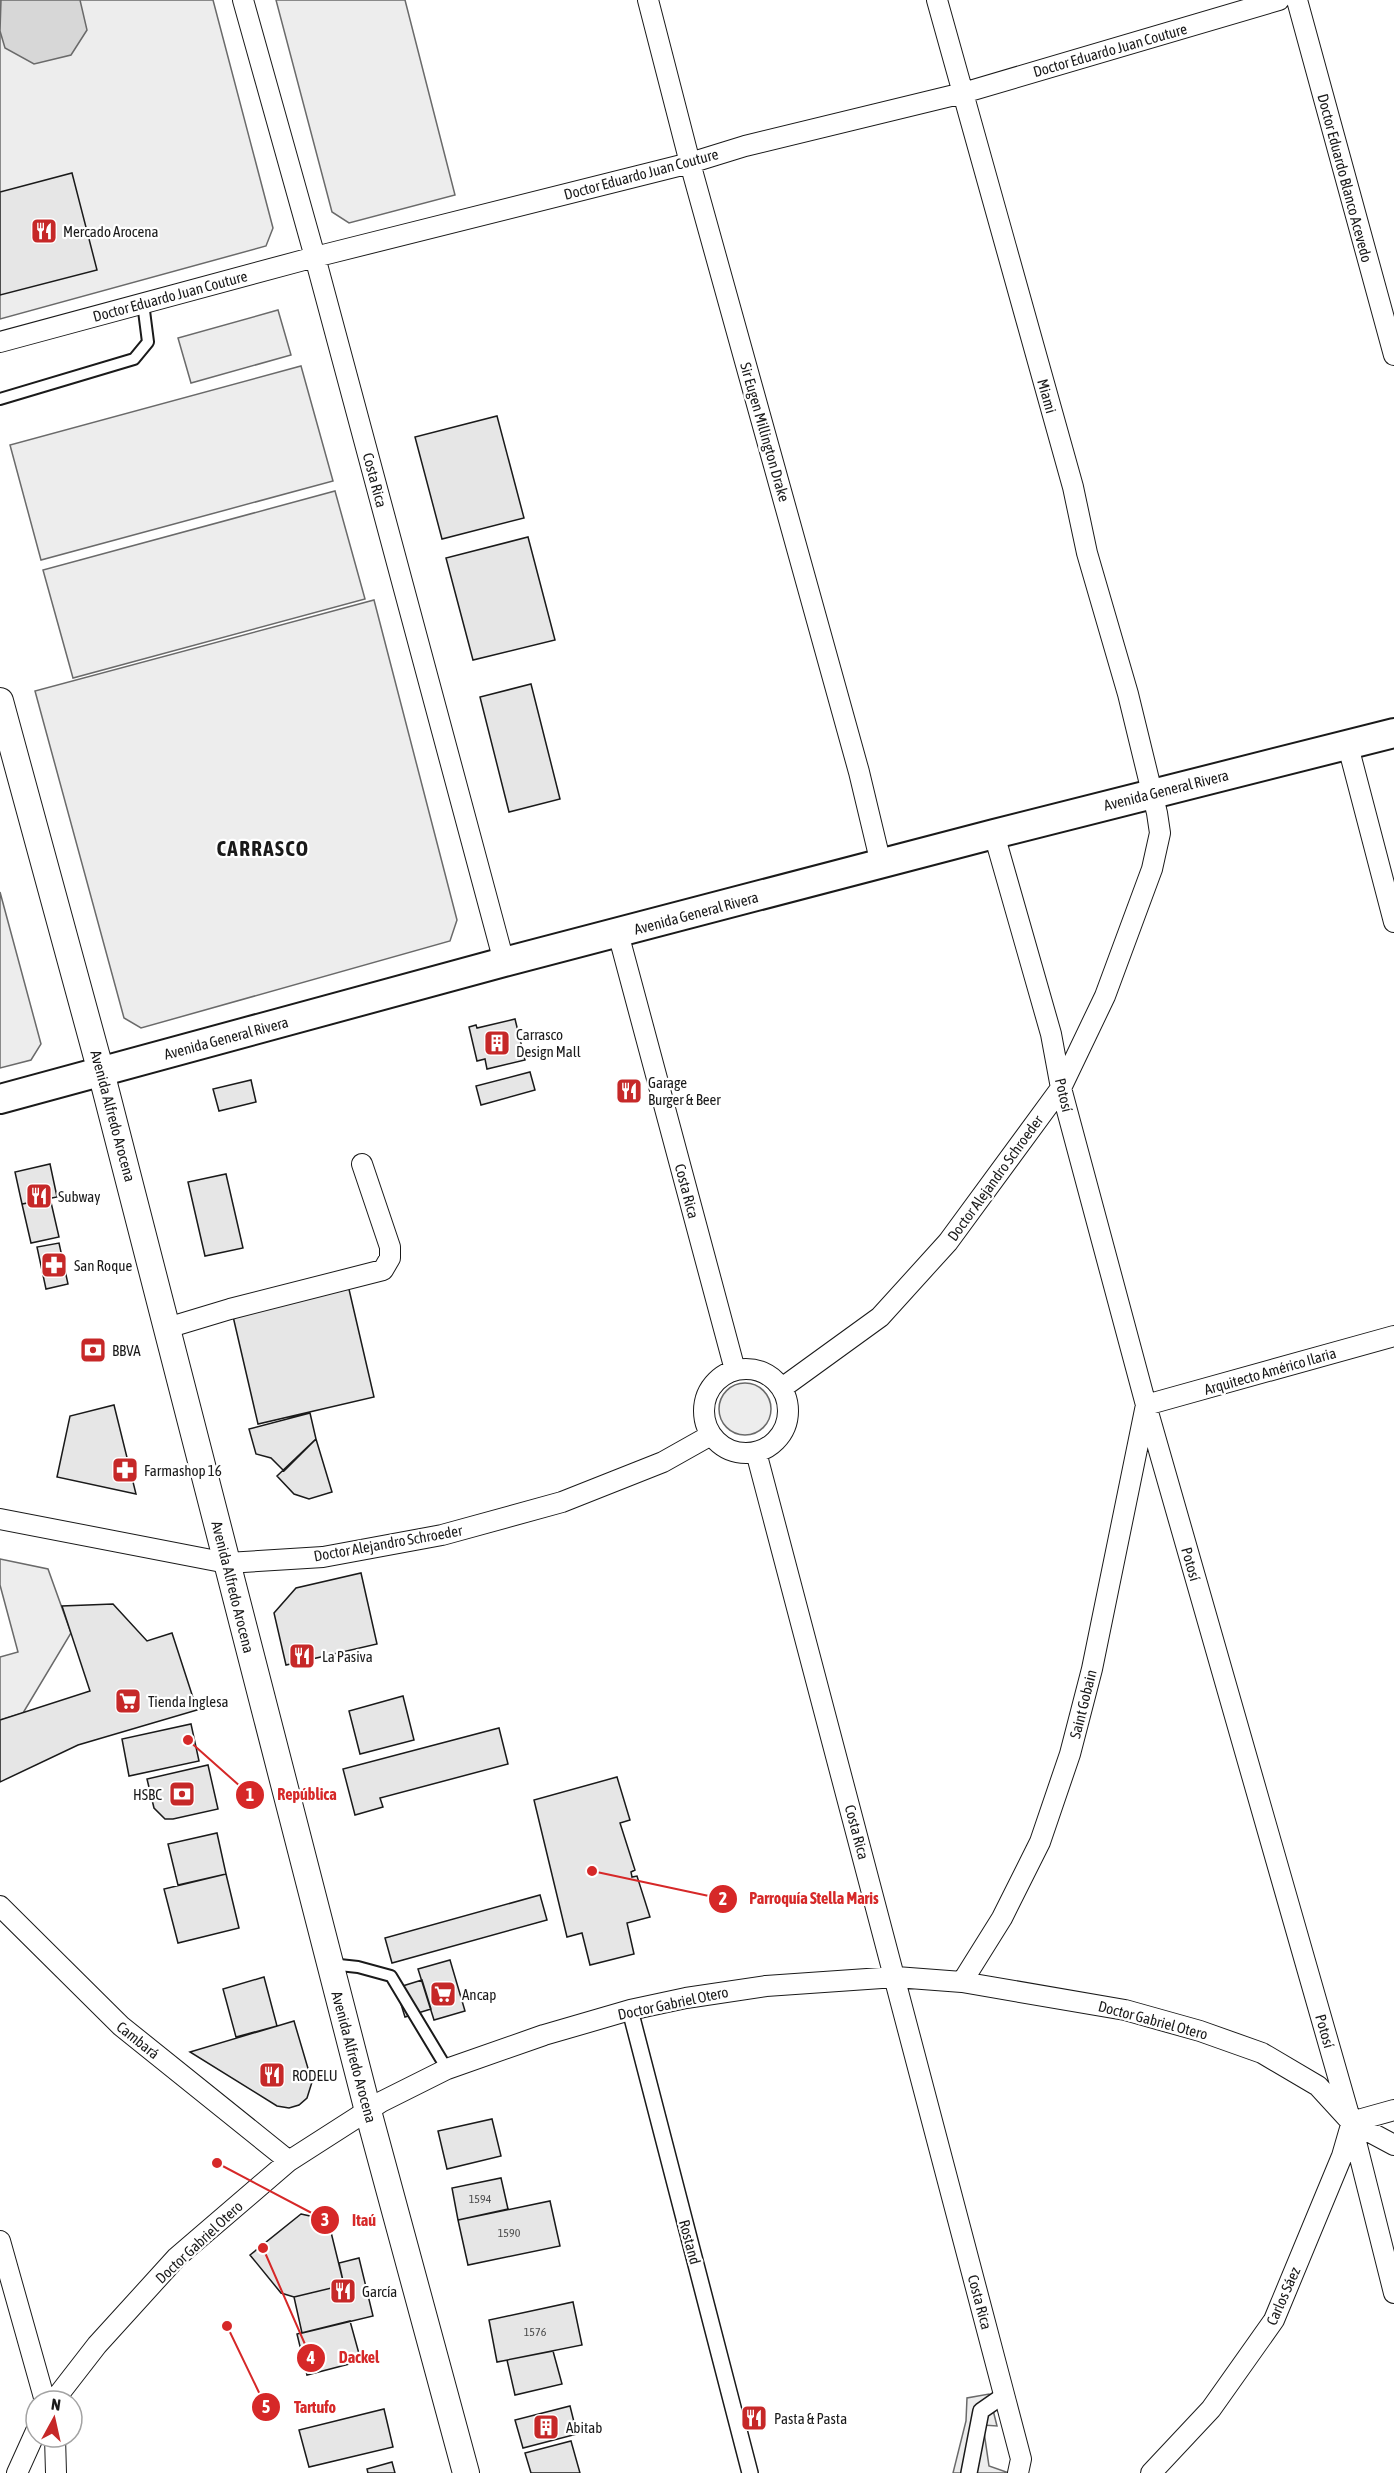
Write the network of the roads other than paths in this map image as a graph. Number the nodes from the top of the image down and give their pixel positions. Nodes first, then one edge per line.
1 (243, 0) edge
2 (648, 0) edge
3 (938, 0) edge
4 (1279, 0) edge
5 (1297, 0) edge
6 (963, 93) junction
7 (690, 163) junction
8 (315, 257) junction
9 (143, 303) junction
10 (0, 342) edge
11 (1394, 356) edge
12 (0, 399) edge
13 (0, 701) edge
14 (1394, 733) edge
15 (1348, 746) junction
16 (1152, 794) junction
17 (994, 834) junction
18 (881, 864) junction
19 (1394, 922) edge
20 (618, 933) junction
21 (504, 962) junction
22 (102, 1072) junction
23 (1061, 1088) junction
24 (0, 1099) edge
25 (362, 1164) dead end
26 (167, 1328) junction
27 (1394, 1336) edge
28 (735, 1370) junction
29 (782, 1388) junction
30 (1146, 1405) junction
31 (711, 1435) junction
32 (756, 1452) junction
33 (0, 1519) edge
34 (227, 1563) junction
35 (0, 1906) edge
36 (330, 1964) junction
37 (896, 1977) junction
38 (962, 1982) junction
39 (630, 2010) junction
40 (447, 2069) junction
41 (1394, 2110) edge
42 (368, 2111) junction
43 (1351, 2122) junction
44 (1394, 2145) edge
45 (289, 2161) junction
46 (0, 2241) edge
47 (1394, 2293) edge
48 (49, 2389) edge
49 (61, 2389) edge
50 (1004, 2395) junction
51 (28, 2449) edge
52 (55, 2449) edge
53 (1024, 2468) edge
54 (17, 2473) edge
55 (56, 2473) edge
56 (466, 2473) edge
57 (750, 2473) edge
58 (969, 2473) edge
59 (1151, 2473) edge

1 - 8 street, Costa Rica
2 - 7 street, Sir Eugen Millington Drake
3 - 6 street, Miami
4 - 6 street, Doctor Eduardo Juan Couture
5 - 11 street, Doctor Eduardo Blanco Acevedo
6 - 7 street, Doctor Eduardo Juan Couture
6 - 16 street, Miami
7 - 8 street, Doctor Eduardo Juan Couture
7 - 18 street, Sir Eugen Millington Drake
8 - 9 street, Doctor Eduardo Juan Couture
8 - 21 street, Costa Rica
9 - 10 street, Doctor Eduardo Juan Couture
9 - 12 lane
13 - 22 street, Avenida Alfredo Arocena
14 - 15 main road, Avenida General Rivera
15 - 16 main road, Avenida General Rivera
15 - 19 street
16 - 17 main road, Avenida General Rivera
16 - 23 street, Doctor Alejandro Schroeder
17 - 18 main road, Avenida General Rivera
17 - 23 street, Potosí
18 - 20 main road, Avenida General Rivera
20 - 21 main road, Avenida General Rivera
20 - 28 street, Costa Rica
21 - 22 main road, Avenida General Rivera
22 - 24 main road, Avenida General Rivera
22 - 26 street, Avenida Alfredo Arocena
23 - 29 street, Doctor Alejandro Schroeder
23 - 30 street, Potosí
25 - 26 street
26 - 34 street, Avenida Alfredo Arocena
27 - 30 street, Arquitecto Américo Ilaria
28 - 29 street
28 - 31 street
29 - 32 street
30 - 38 street, Saint Gobain
30 - 43 street, Potosí
31 - 32 street
31 - 34 street, Doctor Alejandro Schroeder
32 - 37 street, Costa Rica
33 - 34 street, Doctor Alejandro Schroeder
34 - 36 street, Avenida Alfredo Arocena
35 - 45 street, Cambará
36 - 40 lane
36 - 42 street, Avenida Alfredo Arocena
37 - 38 street, Doctor Gabriel Otero
37 - 39 street, Doctor Gabriel Otero
37 - 50 street, Costa Rica
38 - 43 street, Doctor Gabriel Otero
39 - 40 street, Doctor Gabriel Otero
39 - 57 street, Rostand
40 - 42 street, Doctor Gabriel Otero
41 - 43 street
42 - 45 street, Doctor Gabriel Otero
42 - 56 street, Avenida Alfredo Arocena
43 - 44 street, Doctor Gabriel Otero
43 - 47 street, Potosí
43 - 59 street, Carlos Sáez
45 - 49 street, Doctor Gabriel Otero
46 - 48 street
50 - 53 street, Costa Rica
50 - 58 street
51 - 54 street
52 - 55 street

